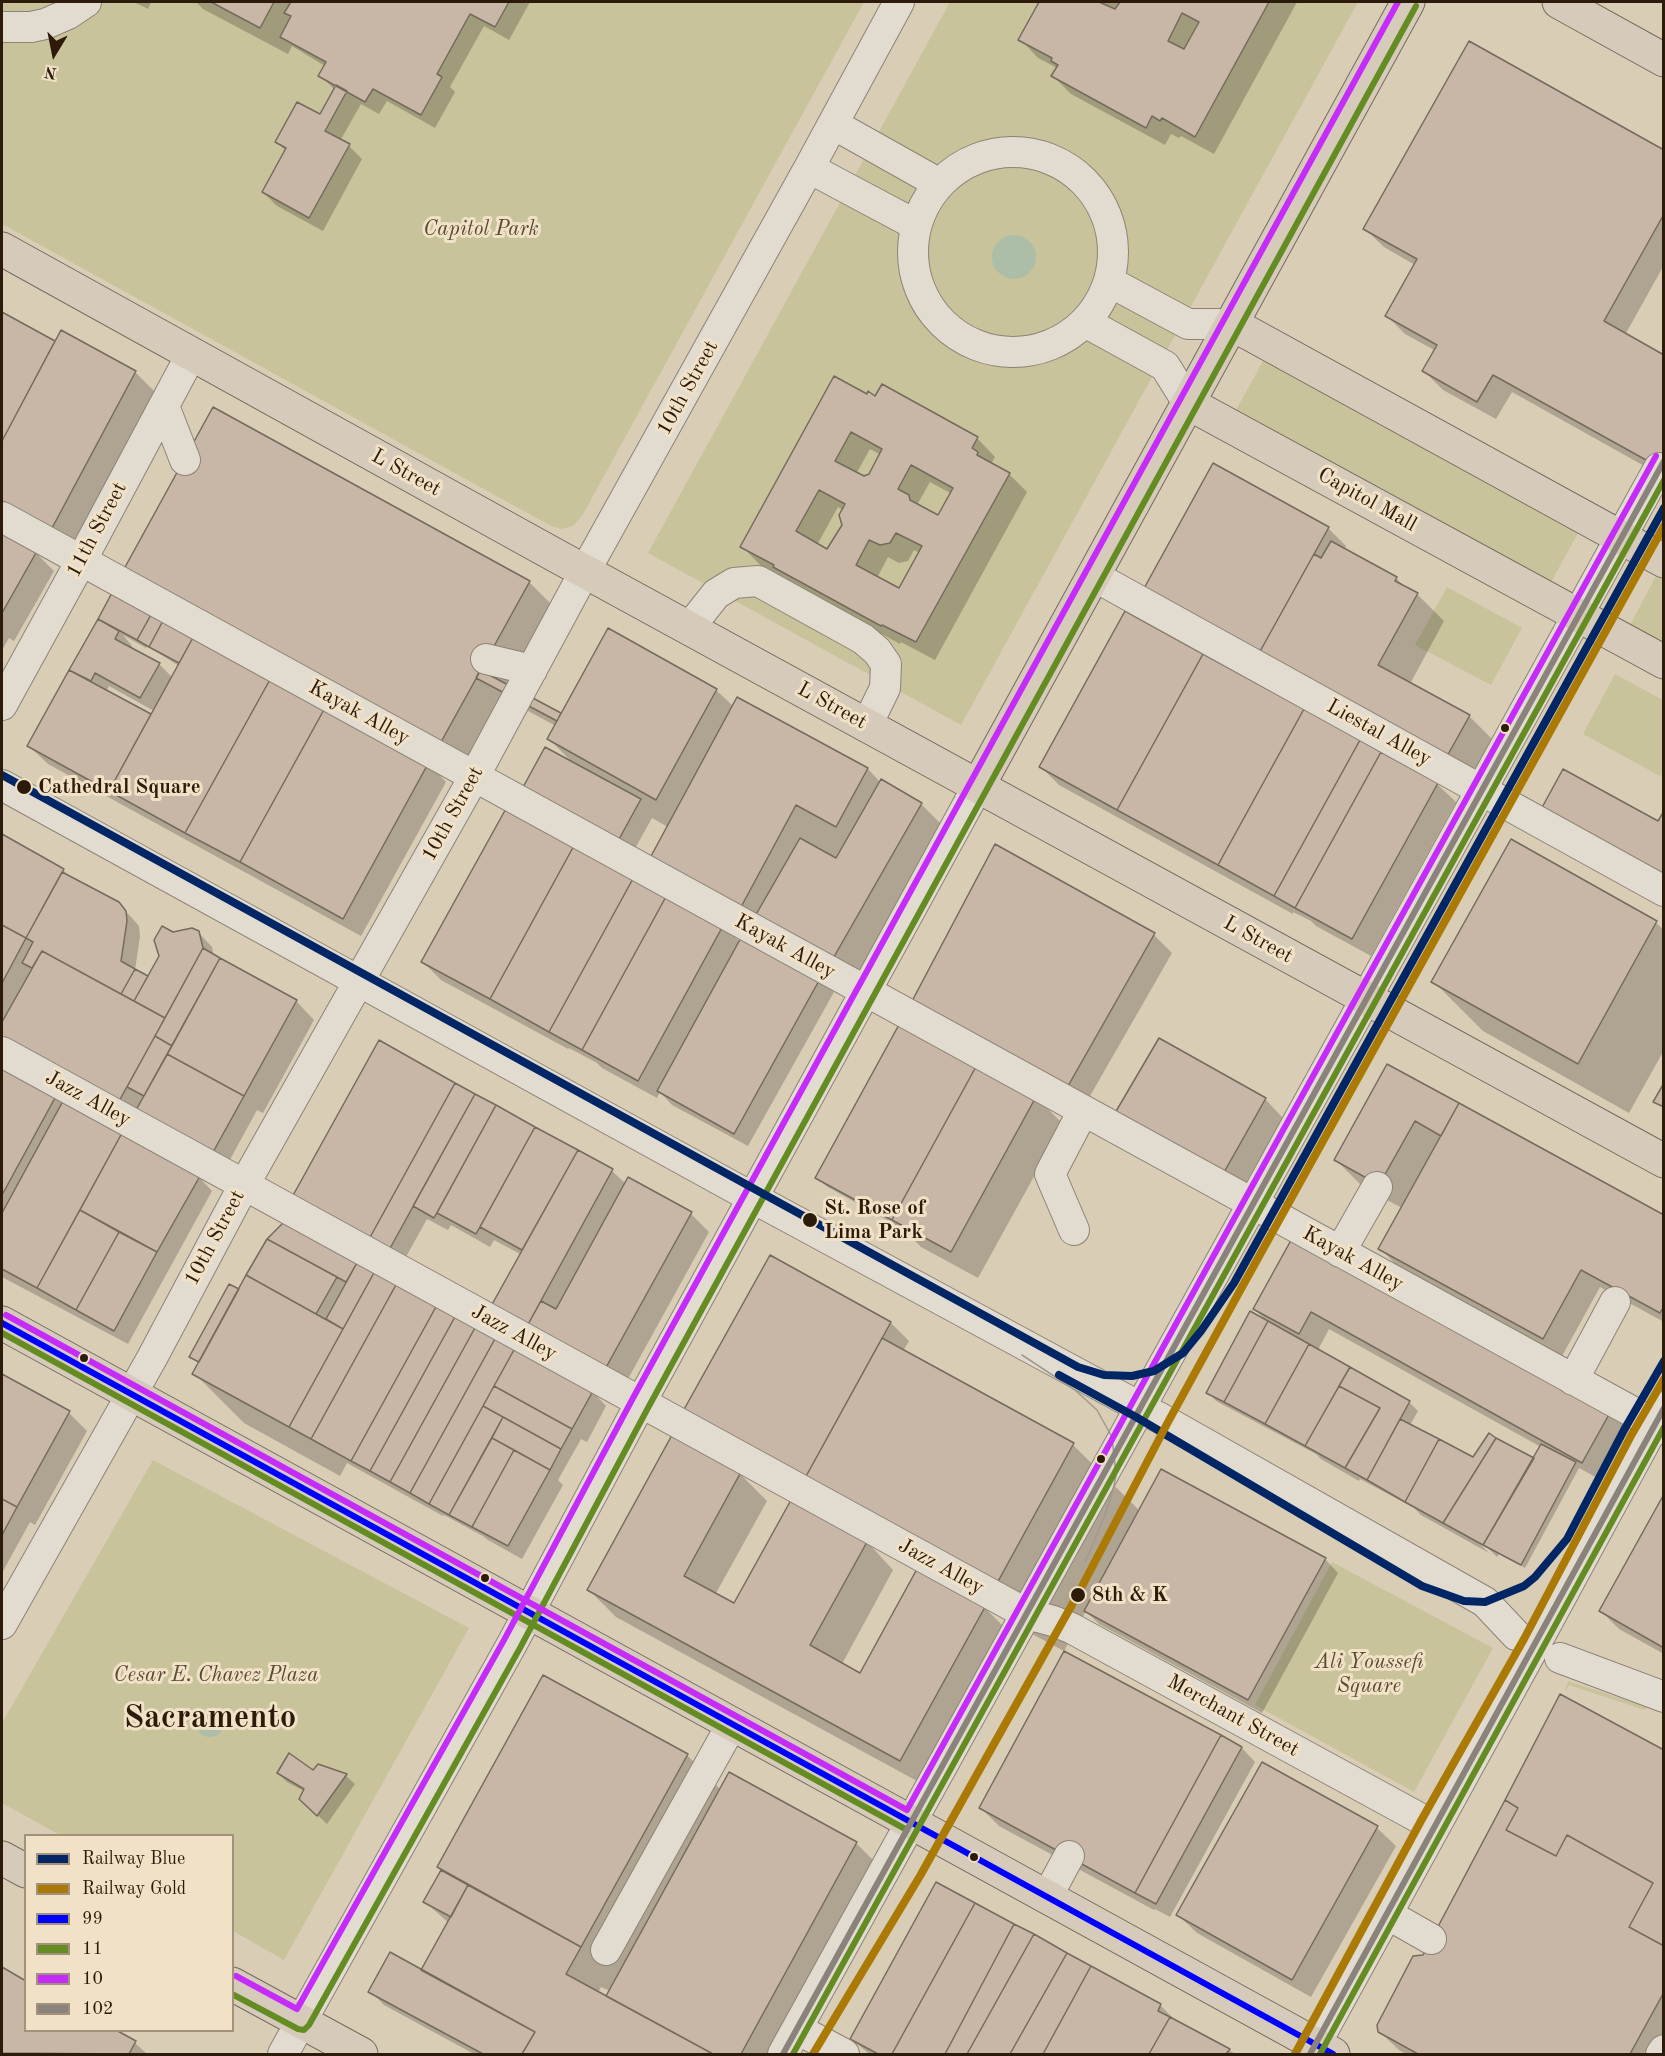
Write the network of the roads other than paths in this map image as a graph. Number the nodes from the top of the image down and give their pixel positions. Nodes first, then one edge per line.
1 (86, 2) edge
2 (899, 2) edge
3 (1408, 2) edge
4 (1558, 2) edge
5 (2, 27) edge
6 (1664, 60) edge
7 (833, 124) junction
8 (809, 168) junction
9 (938, 183) junction
10 (916, 225) junction
11 (2, 249) edge
12 (1110, 282) junction
13 (1085, 322) junction
14 (1232, 324) junction
15 (191, 355) junction
16 (1188, 403) junction
17 (164, 406) junction
18 (184, 460) dead end
19 (1659, 468) dead end
20 (2, 517) edge
21 (1621, 538) junction
22 (81, 561) junction
23 (1664, 561) edge
24 (585, 571) junction
25 (1094, 576) junction
26 (1578, 615) junction
27 (688, 628) junction
28 (486, 659) dead end
29 (1664, 662) edge
30 (532, 670) junction
31 (2, 705) edge
32 (867, 725) junction
33 (474, 777) junction
34 (2, 784) edge
35 (978, 786) junction
36 (1482, 790) junction
37 (1664, 891) edge
38 (359, 982) junction
39 (866, 992) junction
40 (1366, 998) junction
41 (2, 1052) edge
42 (1083, 1111) junction
43 (1664, 1161) edge
44 (244, 1185) junction
45 (1377, 1187) dead end
46 (753, 1198) junction
47 (1254, 1204) junction
48 (1074, 1230) dead end
49 (1340, 1252) junction
50 (1615, 1302) dead end
51 (2, 1323) edge
52 (1573, 1380) junction
53 (130, 1395) junction
54 (641, 1402) junction
55 (1141, 1408) junction
56 (1660, 1420) edge
57 (6, 1606) edge
58 (527, 1613) junction
59 (1027, 1614) junction
60 (1516, 1635) dead end
61 (1560, 1658) dead end
62 (1664, 1696) edge
63 (732, 1724) junction
64 (911, 1822) junction
65 (1434, 1826) junction
66 (1069, 1856) dead end
67 (2, 1858) edge
68 (24, 1870) edge
69 (1047, 1897) junction
70 (1387, 1914) junction
71 (1431, 1939) dead end
72 (606, 1950) dead end
73 (234, 1985) edge
74 (301, 2021) junction
75 (790, 2042) edge
76 (1664, 2050) edge
77 (1320, 2051) edge
78 (283, 2055) edge
79 (361, 2055) edge
80 (844, 2055) edge
81 (1661, 2055) edge

1 - 5 street
2 - 7 street, 10th Street
3 - 14 main road
4 - 6 main road
7 - 8 street, 10th Street
7 - 9 street
8 - 10 street
8 - 24 street, 10th Street
9 - 10 street
9 - 12 street
10 - 13 street
11 - 15 main road, L Street
12 - 13 street
12 - 14 street
13 - 16 street, Capitol Mall
14 - 16 main road
14 - 21 main road
15 - 17 street, 11th Street
15 - 24 main road, L Street
16 - 25 main road
16 - 26 main road, Capitol Mall
17 - 18 street
17 - 22 street, 11th Street
19 - 21 street
20 - 22 street, Kayak Alley
21 - 23 main road
21 - 26 street
22 - 31 street, 11th Street
22 - 33 street, Kayak Alley
24 - 27 main road, L Street
24 - 30 street, 10th Street
25 - 35 main road
25 - 36 street, Liestal Alley
26 - 29 main road, Capitol Mall
26 - 36 street
27 - 32 main road, L Street
27 - 32 street
28 - 30 street
30 - 33 street, 10th Street
32 - 35 main road, L Street
33 - 38 street, 10th Street
33 - 39 street, Kayak Alley
34 - 38 street
35 - 39 street
35 - 40 main road, L Street
36 - 37 street, Liestal Alley
36 - 40 street
38 - 44 street, 10th Street
38 - 46 street
39 - 42 street, Kayak Alley
39 - 46 street
40 - 43 main road, L Street
40 - 47 street
41 - 44 street, Jazz Alley
42 - 47 street, Kayak Alley
42 - 48 street
44 - 53 street, 10th Street
44 - 54 street, Jazz Alley
45 - 49 street
46 - 54 street
46 - 55 street
47 - 49 street, Kayak Alley
47 - 55 street
49 - 52 street, Kayak Alley
50 - 52 street
51 - 53 main road
52 - 56 street, Kayak Alley
53 - 57 street, 10th Street
53 - 58 main road
54 - 58 street
54 - 59 street, Jazz Alley
55 - 59 street
55 - 60 street
56 - 65 street
58 - 63 main road
58 - 74 street
59 - 64 street
59 - 65 street, Merchant Street
61 - 62 street
63 - 64 main road
63 - 72 street
64 - 69 main road
64 - 75 street
65 - 70 street
66 - 69 street
67 - 68 main road
69 - 77 main road
70 - 71 street
70 - 77 street
73 - 74 main road
74 - 78 street
74 - 79 main road
75 - 80 street
76 - 81 street

